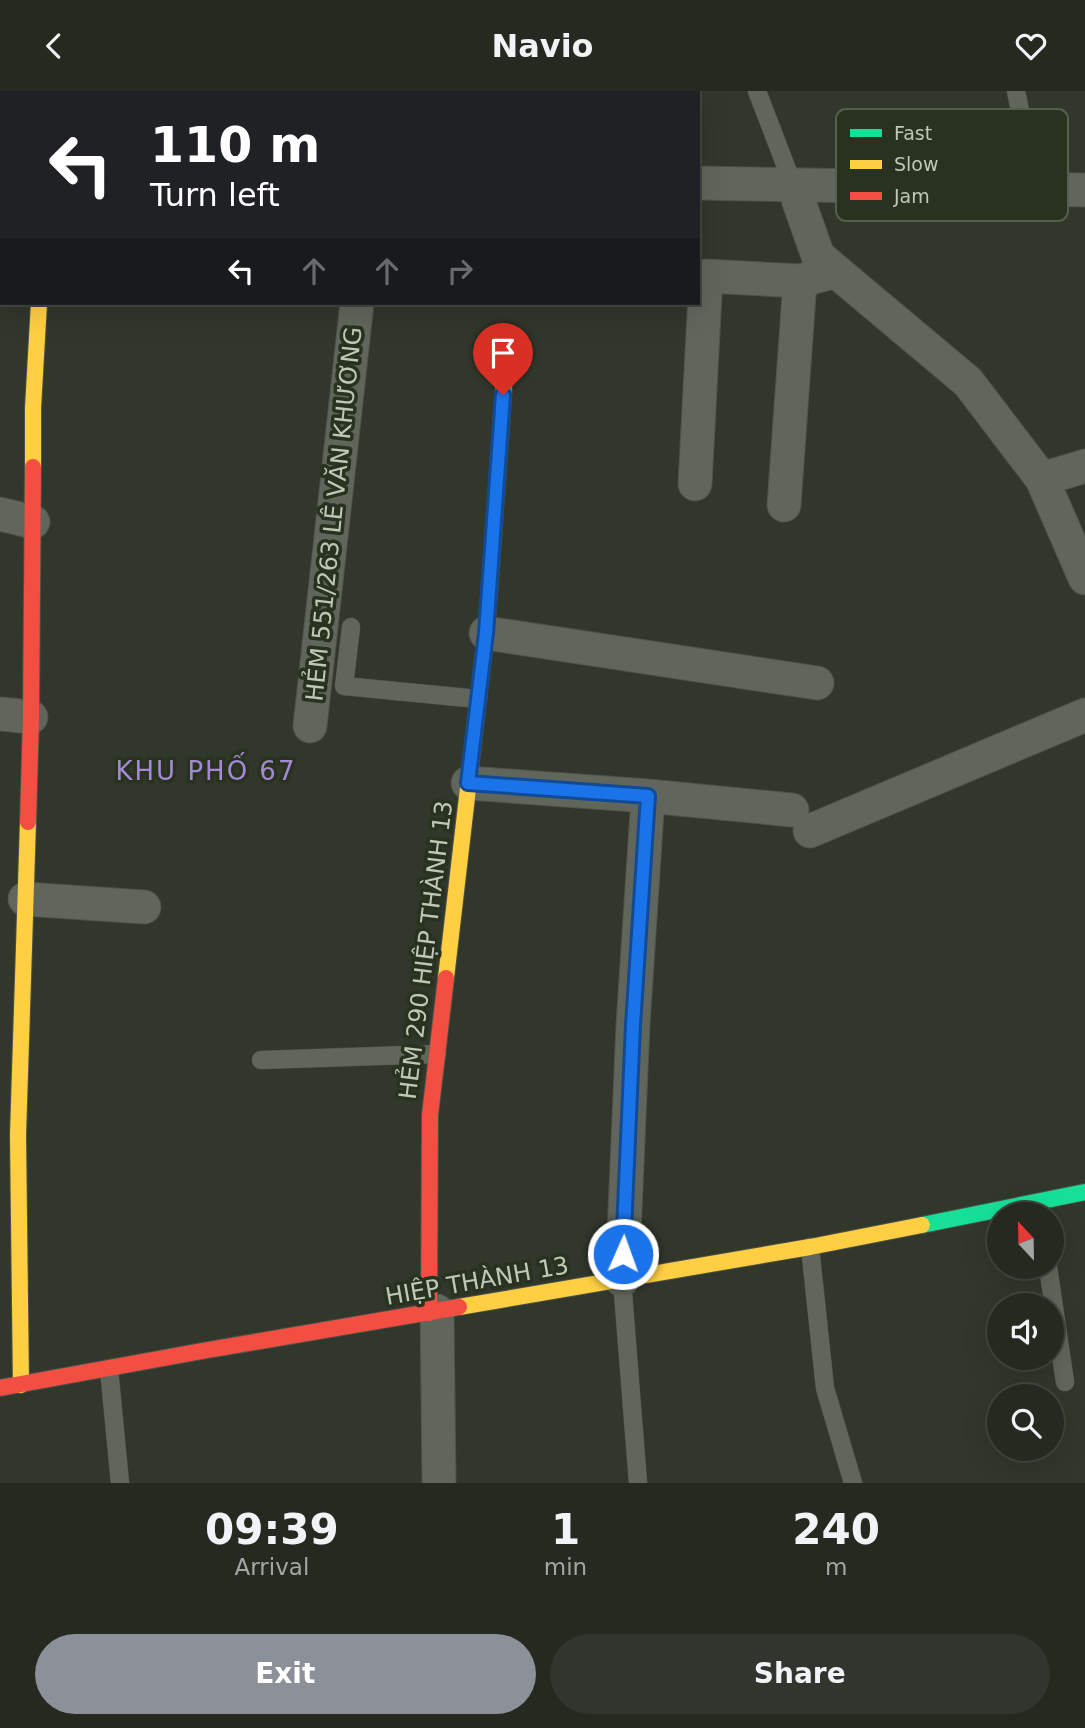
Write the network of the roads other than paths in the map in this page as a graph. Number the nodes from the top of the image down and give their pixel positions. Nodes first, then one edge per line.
1 (757, 91) edge
2 (1016, 91) edge
3 (1020, 109) edge
4 (700, 183) edge
5 (793, 185) junction
6 (836, 186) edge
7 (836, 271) junction
8 (800, 281) junction
9 (39, 305) edge
10 (357, 305) edge
11 (507, 342) dead end
12 (1085, 466) edge
13 (1042, 479) junction
14 (695, 484) dead end
15 (784, 505) dead end
16 (0, 514) edge
17 (33, 521) junction
18 (1085, 578) edge
19 (351, 627) dead end
20 (486, 633) junction
21 (817, 683) dead end
22 (478, 699) junction
23 (16, 715) edge
24 (1085, 715) edge
25 (310, 726) dead end
26 (468, 783) junction
27 (648, 796) junction
28 (25, 899) junction
29 (144, 907) dead end
30 (437, 1054) junction
31 (261, 1060) dead end
32 (0, 1099) edge
33 (19, 1099) junction
34 (1085, 1192) edge
35 (1056, 1202) edge
36 (987, 1217) edge
37 (810, 1247) junction
38 (1050, 1279) edge
39 (622, 1280) junction
40 (433, 1312) junction
41 (109, 1369) junction
42 (1065, 1382) dead end
43 (21, 1385) junction
44 (0, 1388) edge
45 (120, 1483) edge
46 (439, 1483) edge
47 (638, 1483) edge
48 (853, 1483) edge

1 - 5 lane
2 - 3 lane
4 - 5 street
5 - 6 street
5 - 7 street
7 - 8 street
7 - 13 street
8 - 14 street
8 - 15 street
9 - 17 street
10 - 25 street, HẺM 551/263 LÊ VĂN KHƯƠNG
11 - 20 street, HẺM 290 HIỆP THÀNH 13
12 - 13 street
13 - 18 street
16 - 17 street
17 - 23 street
19 - 22 lane
20 - 21 street
20 - 22 street, HẺM 290 HIỆP THÀNH 13
22 - 26 street, HẺM 290 HIỆP THÀNH 13
23 - 28 street
24 - 27 street
26 - 27 street
26 - 30 street, HẺM 290 HIỆP THÀNH 13
27 - 39 street
28 - 29 street
28 - 33 street
30 - 31 lane
30 - 40 street, HẺM 290 HIỆP THÀNH 13
32 - 33 lane
33 - 43 street
34 - 35 street, HIỆP THÀNH 13
36 - 37 street, HIỆP THÀNH 13
37 - 39 street, HIỆP THÀNH 13
37 - 48 lane
38 - 42 lane
39 - 40 street, HIỆP THÀNH 13
39 - 47 lane
40 - 41 street, HIỆP THÀNH 13
40 - 46 street
41 - 43 street, HIỆP THÀNH 13
41 - 45 lane
43 - 44 street, HIỆP THÀNH 13

